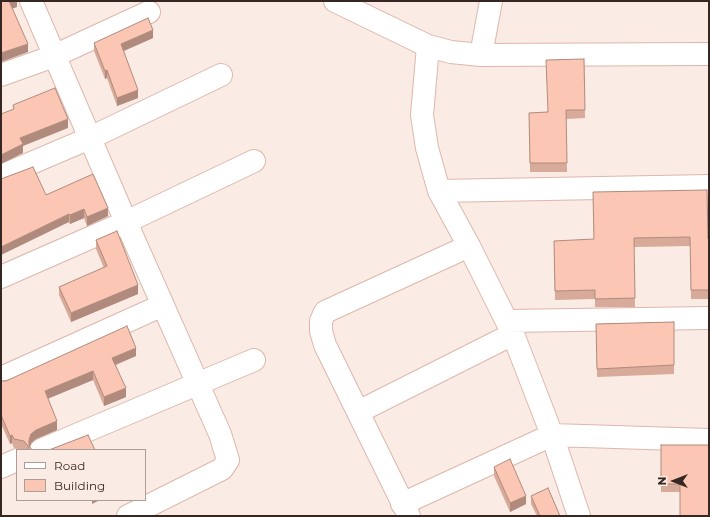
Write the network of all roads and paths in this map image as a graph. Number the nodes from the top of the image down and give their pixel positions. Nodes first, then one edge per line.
1 (31, 1) edge
2 (335, 1) edge
3 (491, 1) edge
4 (149, 12) dead end
5 (428, 46) junction
6 (709, 54) edge
7 (480, 55) junction
8 (54, 56) junction
9 (1, 75) edge
10 (222, 75) dead end
11 (90, 138) junction
12 (254, 161) dead end
13 (1, 176) edge
14 (709, 186) edge
15 (439, 191) junction
16 (126, 222) junction
17 (469, 246) junction
18 (1, 277) edge
19 (163, 305) junction
20 (709, 318) edge
21 (510, 327) junction
22 (254, 360) dead end
23 (1, 378) edge
24 (198, 384) junction
25 (358, 412) junction
26 (552, 435) junction
27 (709, 440) edge
28 (43, 449) edge
29 (16, 460) edge
30 (1, 467) edge
31 (406, 510) edge
32 (128, 516) edge
33 (579, 516) edge

1 - 8 street
2 - 5 street
3 - 7 street
4 - 8 street
5 - 7 street
5 - 15 street
6 - 7 street
8 - 9 street
8 - 11 street
10 - 11 street
11 - 13 street
11 - 16 street
12 - 16 street
14 - 15 street
15 - 17 street
16 - 18 street
16 - 19 street
17 - 21 street
17 - 25 street
19 - 23 street
19 - 24 street
20 - 21 street
21 - 25 street
21 - 26 street
22 - 24 street
24 - 28 street
24 - 32 street
25 - 31 street
26 - 27 street
26 - 31 street
26 - 33 street
29 - 30 street

